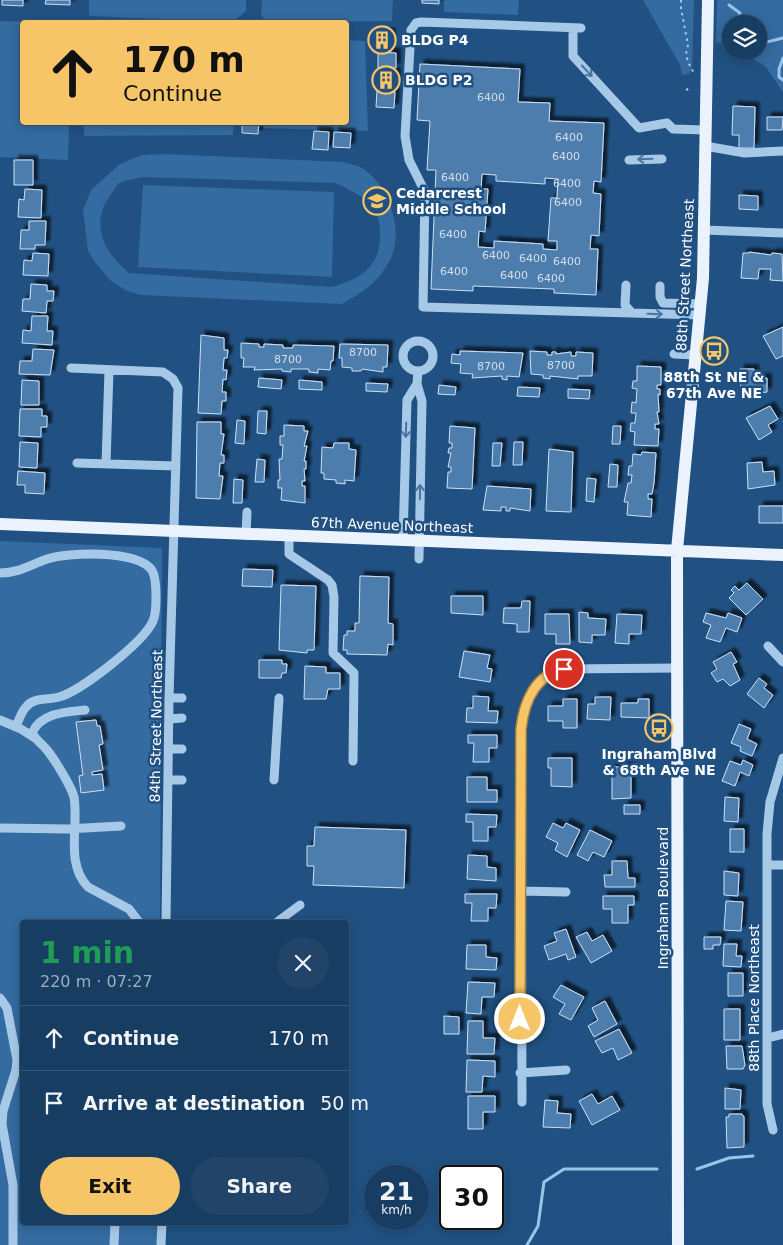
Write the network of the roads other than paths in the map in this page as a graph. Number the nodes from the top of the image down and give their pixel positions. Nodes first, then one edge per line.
1 (708, 0) edge
2 (705, 130) junction
3 (705, 146) junction
4 (783, 151) edge
5 (662, 159) dead end
6 (629, 160) dead end
7 (704, 230) junction
8 (783, 233) edge
9 (626, 285) dead end
10 (660, 286) dead end
11 (700, 310) junction
12 (632, 313) junction
13 (674, 354) dead end
14 (696, 355) junction
15 (70, 368) dead end
16 (109, 370) junction
17 (418, 371) dead end
18 (417, 384) junction
19 (407, 400) junction
20 (422, 401) junction
21 (77, 463) dead end
22 (106, 464) junction
23 (176, 466) junction
24 (247, 512) dead end
25 (0, 524) edge
26 (173, 531) junction
27 (246, 535) junction
28 (289, 536) junction
29 (403, 540) junction
30 (419, 541) junction
31 (677, 550) junction
32 (783, 555) edge
33 (419, 559) dead end
34 (0, 572) edge
35 (768, 646) dead end
36 (783, 662) edge
37 (677, 668) junction
38 (169, 698) junction
39 (182, 698) dead end
40 (279, 698) dead end
41 (85, 710) dead end
42 (167, 714) junction
43 (182, 718) dead end
44 (0, 720) edge
45 (16, 726) junction
46 (35, 738) junction
47 (169, 749) junction
48 (182, 749) dead end
49 (783, 758) edge
50 (353, 761) dead end
51 (169, 780) junction
52 (182, 780) dead end
53 (274, 780) dead end
54 (121, 826) dead end
55 (0, 828) edge
56 (76, 828) junction
57 (768, 865) junction
58 (783, 865) edge
59 (521, 891) junction
60 (566, 892) dead end
61 (300, 905) dead end
62 (138, 920) edge
63 (166, 920) edge
64 (280, 920) edge
65 (0, 998) edge
66 (783, 1034) edge
67 (768, 1038) junction
68 (566, 1070) dead end
69 (520, 1073) junction
70 (522, 1102) dead end
71 (773, 1130) dead end
72 (115, 1225) edge
73 (162, 1225) edge
74 (13, 1245) edge
75 (114, 1245) edge
76 (161, 1245) edge
77 (678, 1245) edge

1 - 2 main road, 88th Street Northeast
2 - 3 main road, 88th Street Northeast
12 -> 2 street
3 - 4 street
3 - 7 main road, 88th Street Northeast
5 -> 6 street
7 - 8 street
7 - 11 main road, 88th Street Northeast
9 - 12 street
10 - 11 street
12 -> 11 street
11 - 14 main road, 88th Street Northeast
13 - 14 street
14 - 31 main road, 88th Street Northeast
15 - 16 street, 84th Street Northeast
16 - 22 street
16 - 23 street, 84th Street Northeast
17 - 18 street
18 - 19 street
18 - 20 street
19 - 20 street
19 -> 29 street
30 -> 20 street
21 - 22 street
22 - 23 street
23 - 26 street, 84th Street Northeast
24 - 27 street
25 - 26 main road, 67th Avenue Northeast
26 - 27 main road, 67th Avenue Northeast
26 - 38 street, 84th Street Northeast
27 - 28 main road, 67th Avenue Northeast
28 - 29 main road, 67th Avenue Northeast
28 - 50 street
29 - 30 main road, 67th Avenue Northeast
30 - 31 main road, 67th Avenue Northeast
30 - 33 street
31 - 32 main road, 67th Avenue Northeast
31 - 37 main road, Ingraham Boulevard
34 - 45 street
35 - 36 street
37 - 59 street
37 - 77 main road, Ingraham Boulevard
38 - 39 street
38 - 42 street, 84th Street Northeast
40 - 53 street
41 - 46 street
42 - 43 street
42 - 47 street, 84th Street Northeast
44 - 45 street
45 - 46 street
46 - 56 street
47 - 48 street
47 - 51 street, 84th Street Northeast
49 - 57 street, 88th Place Northeast
51 - 52 street
51 - 63 street, 84th Street Northeast
54 - 56 street
55 - 56 street
56 - 62 street
57 - 58 street
57 - 67 street, 88th Place Northeast
59 - 60 street
59 - 69 street
61 - 64 street
65 - 74 street
66 - 67 street
67 - 71 street, 88th Place Northeast
68 - 69 street
69 - 70 street
72 - 75 street
73 - 76 street

